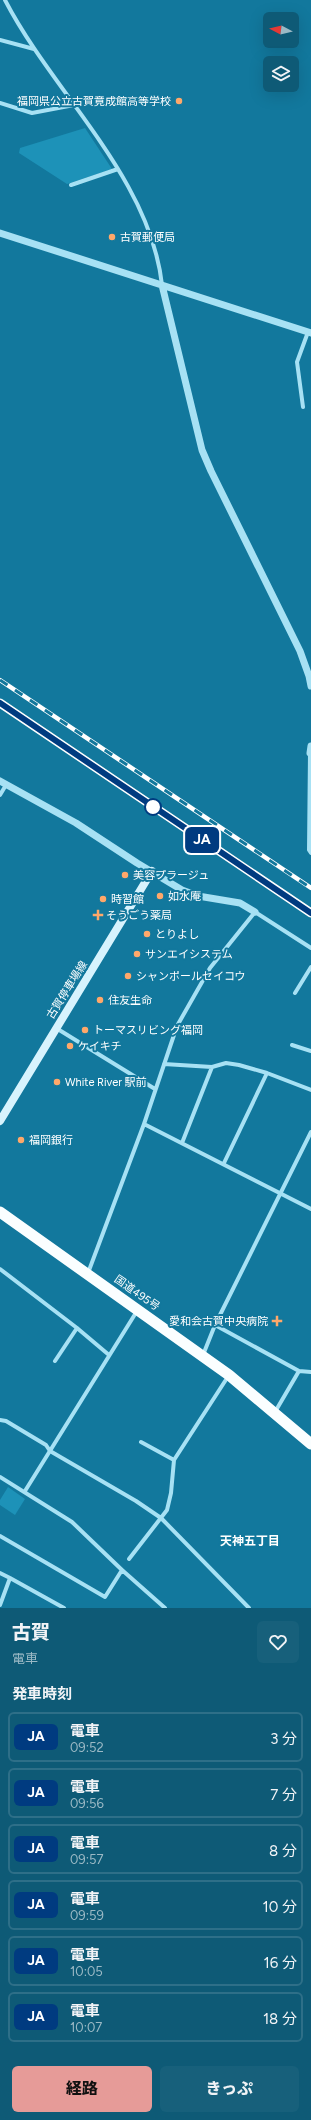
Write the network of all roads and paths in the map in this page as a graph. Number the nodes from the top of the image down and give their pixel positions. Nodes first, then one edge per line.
1 (5, 0) edge
2 (0, 40) edge
3 (35, 50) junction
4 (0, 103) edge
5 (74, 105) junction
6 (118, 169) junction
7 (71, 184) dead end
8 (0, 233) edge
9 (162, 285) junction
10 (310, 332) edge
11 (303, 407) dead end
12 (311, 686) edge
13 (311, 750) edge
14 (3, 783) edge
15 (0, 795) edge
16 (311, 853) edge
17 (152, 871) junction
18 (255, 912) junction
19 (311, 948) edge
20 (311, 967) edge
21 (295, 993) dead end
22 (56, 1028) junction
23 (292, 1045) dead end
24 (311, 1051) edge
25 (164, 1064) junction
26 (212, 1067) junction
27 (267, 1073) junction
28 (155, 1089) junction
29 (311, 1090) edge
30 (0, 1121) edge
31 (144, 1124) junction
32 (311, 1132) edge
33 (182, 1143) junction
34 (224, 1163) junction
35 (281, 1194) junction
36 (311, 1209) edge
37 (0, 1212) edge
38 (0, 1269) edge
39 (88, 1274) junction
40 (138, 1310) junction
41 (216, 1325) junction
42 (77, 1328) junction
43 (109, 1355) junction
44 (203, 1356) junction
45 (55, 1362) dead end
46 (299, 1372) junction
47 (311, 1372) edge
48 (229, 1375) junction
49 (275, 1412) junction
50 (0, 1420) edge
51 (141, 1442) dead end
52 (311, 1444) edge
53 (50, 1451) junction
54 (174, 1460) junction
55 (0, 1477) edge
56 (25, 1491) junction
57 (161, 1518) junction
58 (0, 1536) edge
59 (129, 1559) dead end
60 (122, 1570) junction
61 (0, 1572) edge
62 (10, 1578) junction
63 (0, 1605) edge
64 (64, 1608) edge
65 (165, 1608) edge
66 (249, 1608) edge

1 - 3 street
2 - 3 street
3 - 5 street
4 - 5 street
5 - 6 street
6 - 7 street
6 - 9 street
8 - 9 street
9 - 10 street
9 - 12 street
10 - 11 street
13 - 16 street
14 - 15 street
14 - 17 street
17 - 18 street
17 - 22 main road, 古賀停車場線
18 - 19 street
18 - 25 street
20 - 21 street
22 - 28 street
22 - 30 main road, 古賀停車場線
23 - 24 street
25 - 26 street
25 - 28 street
26 - 27 street
26 - 33 street
27 - 29 street
27 - 34 street
28 - 31 street
31 - 33 street
31 - 39 street
32 - 35 street
33 - 34 street
34 - 35 street
35 - 36 street
35 - 41 street
37 - 39 highway, 国道495号
38 - 42 street
39 - 40 highway, 国道495号
40 - 43 street
40 - 44 highway, 国道495号
41 - 44 street
41 - 46 street
42 - 43 street
42 - 45 street
43 - 53 street
44 - 48 highway, 国道495号
46 - 47 street
46 - 49 street
48 - 49 highway, 国道495号
48 - 54 street
49 - 52 highway, 国道495号
50 - 53 street
51 - 54 street
53 - 56 street
53 - 57 street
54 - 57 street
55 - 56 street
56 - 60 street
57 - 59 street
57 - 66 street
58 - 60 street
60 - 65 street
61 - 62 street
62 - 63 street
62 - 64 street

